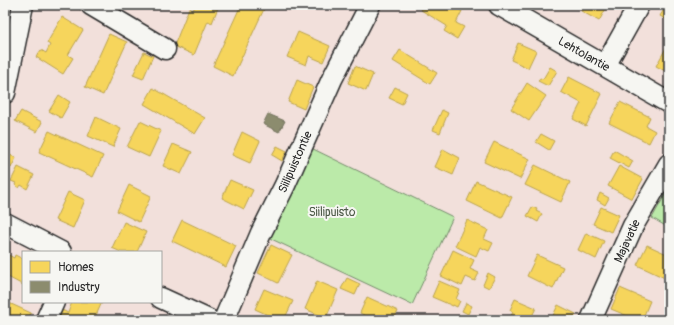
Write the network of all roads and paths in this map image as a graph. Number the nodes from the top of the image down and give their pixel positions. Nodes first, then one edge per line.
1 (23, 5) edge
2 (91, 5) edge
3 (370, 5) edge
4 (499, 5) edge
5 (639, 5) edge
6 (10, 42) edge
7 (165, 49) dead end
8 (605, 66) junction
9 (5, 93) edge
10 (669, 103) edge
11 (669, 164) edge
12 (5, 223) edge
13 (59, 251) edge
14 (162, 298) edge
15 (54, 303) edge
16 (46, 320) edge
17 (208, 320) edge
18 (224, 320) edge
19 (591, 320) edge

1 - 6 street
2 - 7 street
3 - 18 street, Siilipuistontie
4 - 8 street, Lehtolantie
5 - 8 street
6 - 9 street
8 - 10 street, Lehtolantie
11 - 19 street, Majavatie
12 - 13 street
14 - 17 street
15 - 16 street

